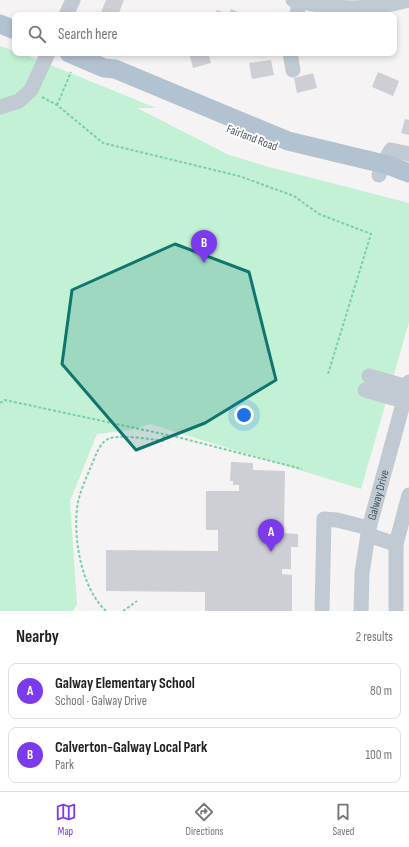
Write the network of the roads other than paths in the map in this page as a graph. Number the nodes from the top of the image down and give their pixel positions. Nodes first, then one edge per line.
1 (73, 0) edge
2 (409, 0) edge
3 (296, 5) edge
4 (67, 12) edge
5 (0, 24) edge
6 (12, 29) edge
7 (47, 56) edge
8 (76, 56) edge
9 (291, 56) edge
10 (293, 70) dead end
11 (0, 106) edge
12 (409, 154) edge
13 (381, 170) junction
14 (409, 173) edge
15 (409, 187) edge
16 (367, 383) dead end
17 (407, 390) edge
18 (409, 495) edge
19 (368, 531) junction
20 (396, 544) junction
21 (322, 611) edge
22 (361, 611) edge
23 (396, 611) edge

1 - 4 street
2 - 3 street
5 - 6 main road
7 - 11 street
8 - 13 main road, Fairland Road
9 - 10 street
12 - 13 street
13 - 14 main road, Fairland Road
13 - 15 main road, Fairland Road
16 - 17 street
17 - 19 street, Galway Drive
18 - 20 street
19 - 20 street
19 - 21 street
19 - 22 street, Galway Drive
20 - 23 street

